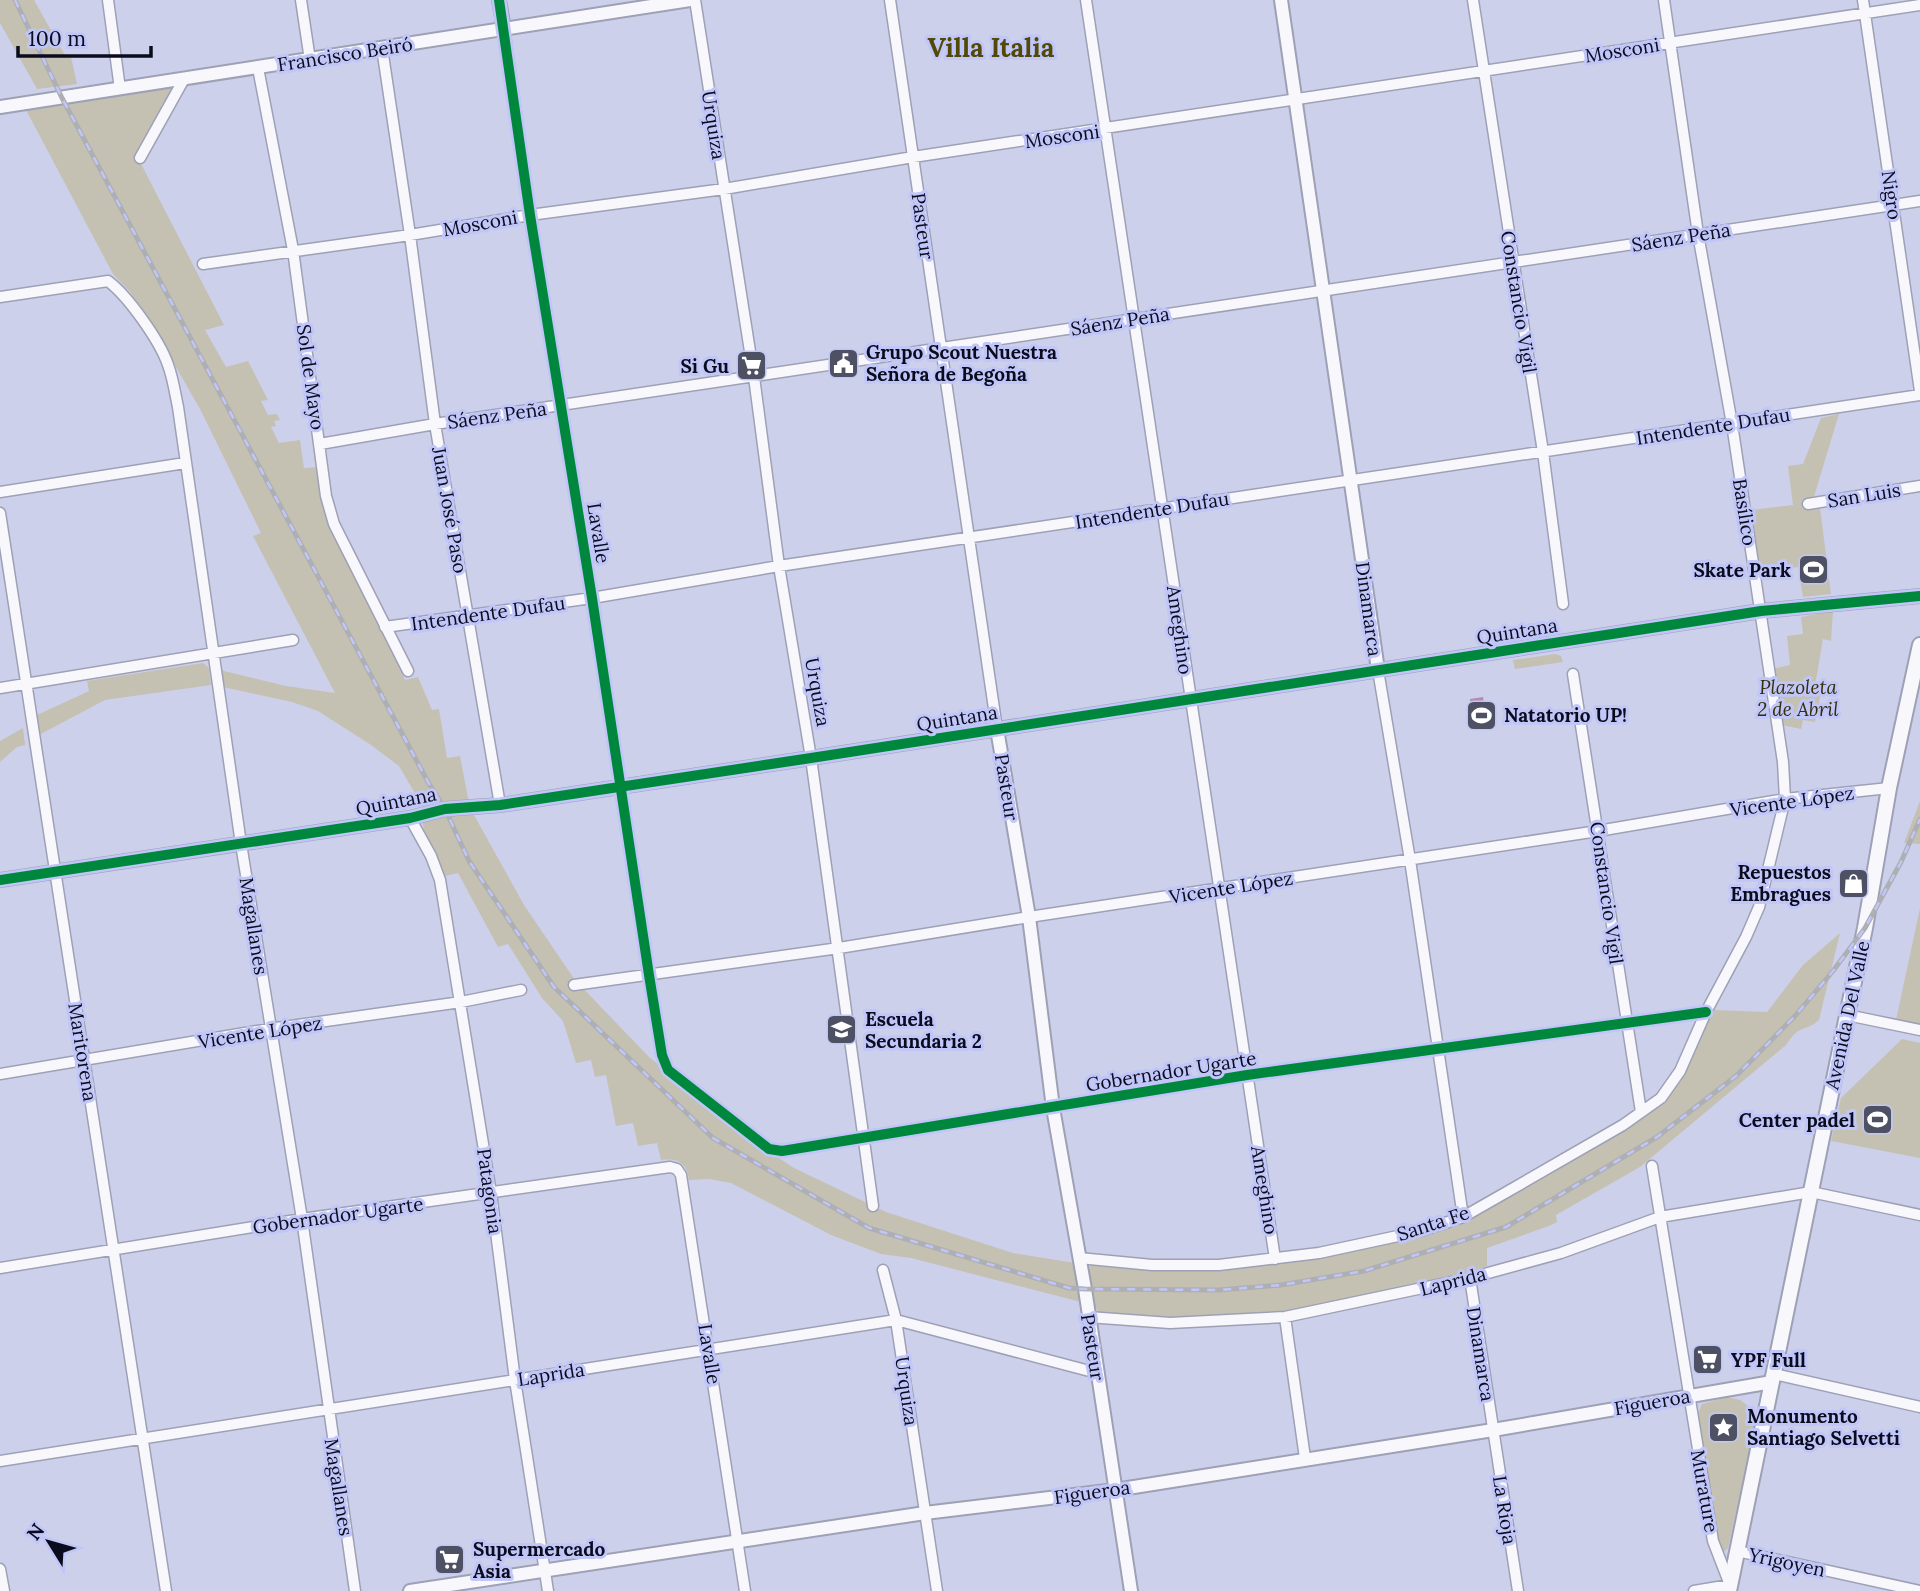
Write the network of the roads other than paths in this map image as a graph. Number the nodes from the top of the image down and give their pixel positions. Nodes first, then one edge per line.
1 (107, 0) edge
2 (301, 0) edge
3 (499, 0) edge
4 (690, 0) edge
5 (695, 0) edge
6 (890, 0) edge
7 (1086, 0) edge
8 (1281, 0) edge
9 (1473, 0) edge
10 (1664, 0) edge
11 (1863, 0) edge
12 (1920, 5) edge
13 (1865, 14) junction
14 (503, 29) junction
15 (1669, 43) junction
16 (382, 48) junction
17 (310, 60) junction
18 (258, 68) junction
19 (1483, 71) junction
20 (184, 79) junction
21 (120, 89) junction
22 (1295, 100) junction
23 (0, 107) edge
24 (1107, 129) junction
25 (913, 157) junction
26 (140, 158) dead end
27 (724, 189) junction
28 (1920, 201) edge
29 (1894, 204) junction
30 (530, 215) junction
31 (1698, 234) junction
32 (410, 235) junction
33 (293, 250) junction
34 (1513, 262) junction
35 (203, 264) dead end
36 (1323, 290) junction
37 (0, 297) edge
38 (1133, 319) junction
39 (941, 348) junction
40 (754, 377) junction
41 (1920, 393) edge
42 (561, 406) junction
43 (435, 424) junction
44 (1732, 424) junction
45 (320, 444) junction
46 (1543, 452) junction
47 (185, 463) junction
48 (1350, 479) junction
49 (1920, 486) edge
50 (0, 492) edge
51 (1808, 504) dead end
52 (1163, 509) junction
53 (0, 513) edge
54 (969, 537) junction
55 (779, 566) junction
56 (1920, 596) edge
57 (592, 598) junction
58 (1563, 604) dead end
59 (1761, 611) junction
60 (469, 616) junction
61 (385, 627) junction
62 (293, 640) dead end
63 (1920, 645) edge
64 (213, 653) junction
65 (1378, 670) junction
66 (408, 671) dead end
67 (1573, 674) dead end
68 (26, 685) junction
69 (0, 688) edge
70 (1191, 698) junction
71 (997, 729) junction
72 (811, 758) junction
73 (620, 786) junction
74 (1889, 788) junction
75 (1786, 799) junction
76 (500, 805) junction
77 (410, 818) junction
78 (1598, 831) junction
79 (241, 844) junction
80 (1410, 860) junction
81 (55, 872) junction
82 (0, 880) edge
83 (1220, 889) junction
84 (1029, 917) junction
85 (839, 948) junction
86 (649, 975) junction
87 (574, 985) dead end
88 (520, 990) dead end
89 (461, 1002) junction
90 (1706, 1012) junction
91 (1847, 1015) junction
92 (1625, 1022) junction
93 (269, 1029) junction
94 (1920, 1030) edge
95 (1437, 1049) junction
96 (85, 1061) junction
97 (668, 1070) joint
98 (0, 1074) edge
99 (1247, 1075) junction
100 (1053, 1108) junction
101 (1641, 1112) junction
102 (863, 1136) junction
103 (1652, 1166) dead end
104 (677, 1169) joint
105 (1811, 1192) junction
106 (491, 1193) junction
107 (873, 1206) dead end
108 (1920, 1215) edge
109 (1463, 1217) junction
110 (1660, 1217) junction
111 (302, 1219) junction
112 (114, 1251) junction
113 (1079, 1258) junction
114 (1275, 1259) junction
115 (0, 1268) edge
116 (883, 1270) dead end
117 (1470, 1278) junction
118 (1088, 1317) junction
119 (1285, 1317) junction
120 (896, 1320) junction
121 (709, 1349) junction
122 (1097, 1373) junction
123 (1773, 1378) junction
124 (515, 1380) junction
125 (1689, 1395) junction
126 (1920, 1407) edge
127 (328, 1411) junction
128 (1493, 1430) junction
129 (143, 1438) junction
130 (1306, 1458) junction
131 (0, 1461) edge
132 (1115, 1490) junction
133 (925, 1513) junction
134 (738, 1542) junction
135 (1737, 1551) junction
136 (0, 1569) edge
137 (545, 1571) junction
138 (1729, 1588) edge
139 (4, 1591) edge
140 (166, 1591) edge
141 (355, 1591) edge
142 (410, 1591) edge
143 (548, 1591) edge
144 (745, 1591) edge
145 (937, 1591) edge
146 (1130, 1591) edge
147 (1518, 1591) edge
148 (1694, 1591) edge
149 (1920, 1591) edge

1 - 21 street
2 - 17 street
3 - 14 street, Lavalle
4 - 14 street, Francisco Beiró
5 - 27 street, Urquiza
6 - 25 street, Pasteur
7 - 24 street, Ameghino
8 - 22 street, Dinamarca
9 - 19 street, Constancio Vigil
10 - 15 street, Basílico
11 - 13 street, Nigro
12 - 13 street, Mosconi
13 - 15 street, Mosconi
13 - 29 street, Nigro
14 - 16 street, Francisco Beiró
14 - 30 street, Lavalle
15 - 19 street, Mosconi
15 - 31 street, Basílico
16 - 17 street, Francisco Beiró
16 - 32 street, Juan José Paso
17 - 18 street, Francisco Beiró
18 - 20 street, Francisco Beiró
18 - 33 street, Sol de Mayo
19 - 22 street, Mosconi
19 - 34 street, Constancio Vigil
20 - 21 street, Francisco Beiró
20 - 26 street
21 - 23 street, Francisco Beiró
22 - 24 street, Mosconi
22 - 36 street, Dinamarca
24 - 25 street, Mosconi
24 - 38 street, Ameghino
25 - 27 street, Mosconi
25 - 39 street, Pasteur
27 - 30 street, Mosconi
27 - 40 street, Urquiza
28 - 29 street, Sáenz Peña
29 - 31 street, Sáenz Peña
29 - 41 street, Nigro
30 - 32 street, Mosconi
30 - 42 street, Lavalle
31 - 34 street, Sáenz Peña
31 - 44 street, Basílico
32 - 33 street, Mosconi
32 - 43 street, Juan José Paso
33 - 35 street, Mosconi
33 - 45 street, Sol de Mayo
34 - 36 street, Sáenz Peña
34 - 46 street, Constancio Vigil
36 - 38 street, Sáenz Peña
36 - 48 street, Dinamarca
37 - 47 street, Magallanes
38 - 39 street, Sáenz Peña
38 - 52 street, Ameghino
39 - 40 street, Sáenz Peña
39 - 54 street, Pasteur
40 - 42 street, Sáenz Peña
40 - 55 street, Urquiza
41 - 44 street, Intendente Dufau
42 - 43 street, Sáenz Peña
42 - 57 street, Lavalle
43 - 45 street, Sáenz Peña
43 - 60 street, Juan José Paso
44 - 46 street, Intendente Dufau
44 - 59 street, Basílico
45 - 61 street, Sol de Mayo
46 - 48 street, Intendente Dufau
46 - 58 street, Constancio Vigil
47 - 50 street
47 - 64 street, Magallanes
48 - 52 street, Intendente Dufau
48 - 65 street, Dinamarca
49 - 51 street, San Luis
52 - 54 street, Intendente Dufau
52 - 70 street, Ameghino
53 - 68 street, Maritorena
54 - 55 street, Intendente Dufau
54 - 71 street, Pasteur
55 - 57 street, Intendente Dufau
55 - 72 street, Urquiza
56 - 59 street, Quintana
57 - 60 street, Intendente Dufau
57 - 73 street, Lavalle
59 - 65 street, Quintana
59 - 75 street, Basílico
60 - 61 street, Intendente Dufau
60 - 76 street, Juan José Paso
61 - 66 street, Sol de Mayo
62 - 64 street
63 - 74 main road, Avenida Del Valle
64 - 68 street
64 - 79 street, Magallanes
65 - 70 street, Quintana
65 - 80 street, Dinamarca
67 - 78 street, Constancio Vigil
68 - 69 street
68 - 81 street, Maritorena
70 - 71 street, Quintana
70 - 83 street, Ameghino
71 - 72 street, Quintana
71 - 84 street, Pasteur
72 - 73 street, Quintana
72 - 85 street, Urquiza
73 - 76 street, Quintana
73 - 86 street, Lavalle
74 - 75 street, Vicente López
74 - 91 main road, Avenida Del Valle
75 - 78 street, Vicente López
75 - 90 street, Basílico
76 - 77 street, Quintana
77 - 79 street, Quintana
77 - 89 street, Patagonia
78 - 80 street, Vicente López
78 - 92 street, Constancio Vigil
79 - 81 street, Quintana
79 - 93 street, Magallanes
80 - 83 street, Vicente López
80 - 95 street, Dinamarca
81 - 82 street, Quintana
81 - 96 street, Maritorena
83 - 84 street, Vicente López
83 - 99 street, Ameghino
84 - 85 street, Vicente López
84 - 100 street, Pasteur
85 - 86 street, Vicente López
85 - 102 street, Urquiza
86 - 87 street, Vicente López
86 - 97 street, Lavalle
88 - 89 street, Vicente López
89 - 93 street, Vicente López
89 - 106 street, Patagonia
90 - 92 street, Gobernador Ugarte
90 - 101 street, Santa Fe
91 - 94 street
91 - 105 main road, Avenida Del Valle
92 - 95 street, Gobernador Ugarte
92 - 101 street, Constancio Vigil
93 - 96 street, Vicente López
93 - 111 street, Magallanes
95 - 99 street, Gobernador Ugarte
95 - 109 street, Dinamarca
96 - 98 street, Vicente López
96 - 112 street, Maritorena
97 - 102 street, Gobernador Ugarte
99 - 100 street, Gobernador Ugarte
99 - 114 street, Ameghino
100 - 102 street, Gobernador Ugarte
100 - 113 street, Pasteur
101 - 109 street, Santa Fe
102 - 107 street, Urquiza
103 - 110 street
104 - 106 street, Gobernador Ugarte
104 - 121 street, Lavalle
105 - 108 street
105 - 110 street, Laprida
105 - 123 main road, Avenida Del Valle
106 - 111 street, Gobernador Ugarte
106 - 124 street, Patagonia
109 - 114 street, Santa Fe
110 - 117 street, Laprida
110 - 125 street
111 - 112 street, Gobernador Ugarte
111 - 127 street, Magallanes
112 - 115 street, Gobernador Ugarte
112 - 129 street, Maritorena
113 - 114 street, Santa Fe
113 - 118 street, Pasteur
116 - 120 street, Urquiza
117 - 119 street, Laprida
117 - 128 street, Dinamarca
118 - 119 street, Laprida
118 - 122 street, Pasteur
119 - 130 street
120 - 121 street, Laprida
120 - 122 street, Laprida
120 - 133 street, Urquiza
121 - 124 street, Laprida
121 - 134 street, Lavalle
122 - 132 street, Pasteur
123 - 125 street, Figueroa
123 - 126 street
123 - 135 main road, Avenida Del Valle
124 - 127 street, Laprida
124 - 137 street, Patagonia
125 - 128 street, Figueroa
125 - 138 street, Murature
127 - 129 street, Laprida
127 - 141 street, Magallanes
128 - 130 street, Figueroa
128 - 147 street, La Rioja
129 - 131 street, Laprida
129 - 140 street, Maritorena
130 - 132 street, Figueroa
132 - 133 street, Figueroa
132 - 146 street, Pasteur
133 - 134 street, Figueroa
133 - 145 street, Urquiza
134 - 137 street, Figueroa
134 - 144 street, Lavalle
135 - 138 main road, Avenida Del Valle
135 - 149 street, Yrigoyen
136 - 139 street
137 - 142 street, Figueroa
137 - 143 street, Patagonia
138 - 148 street

